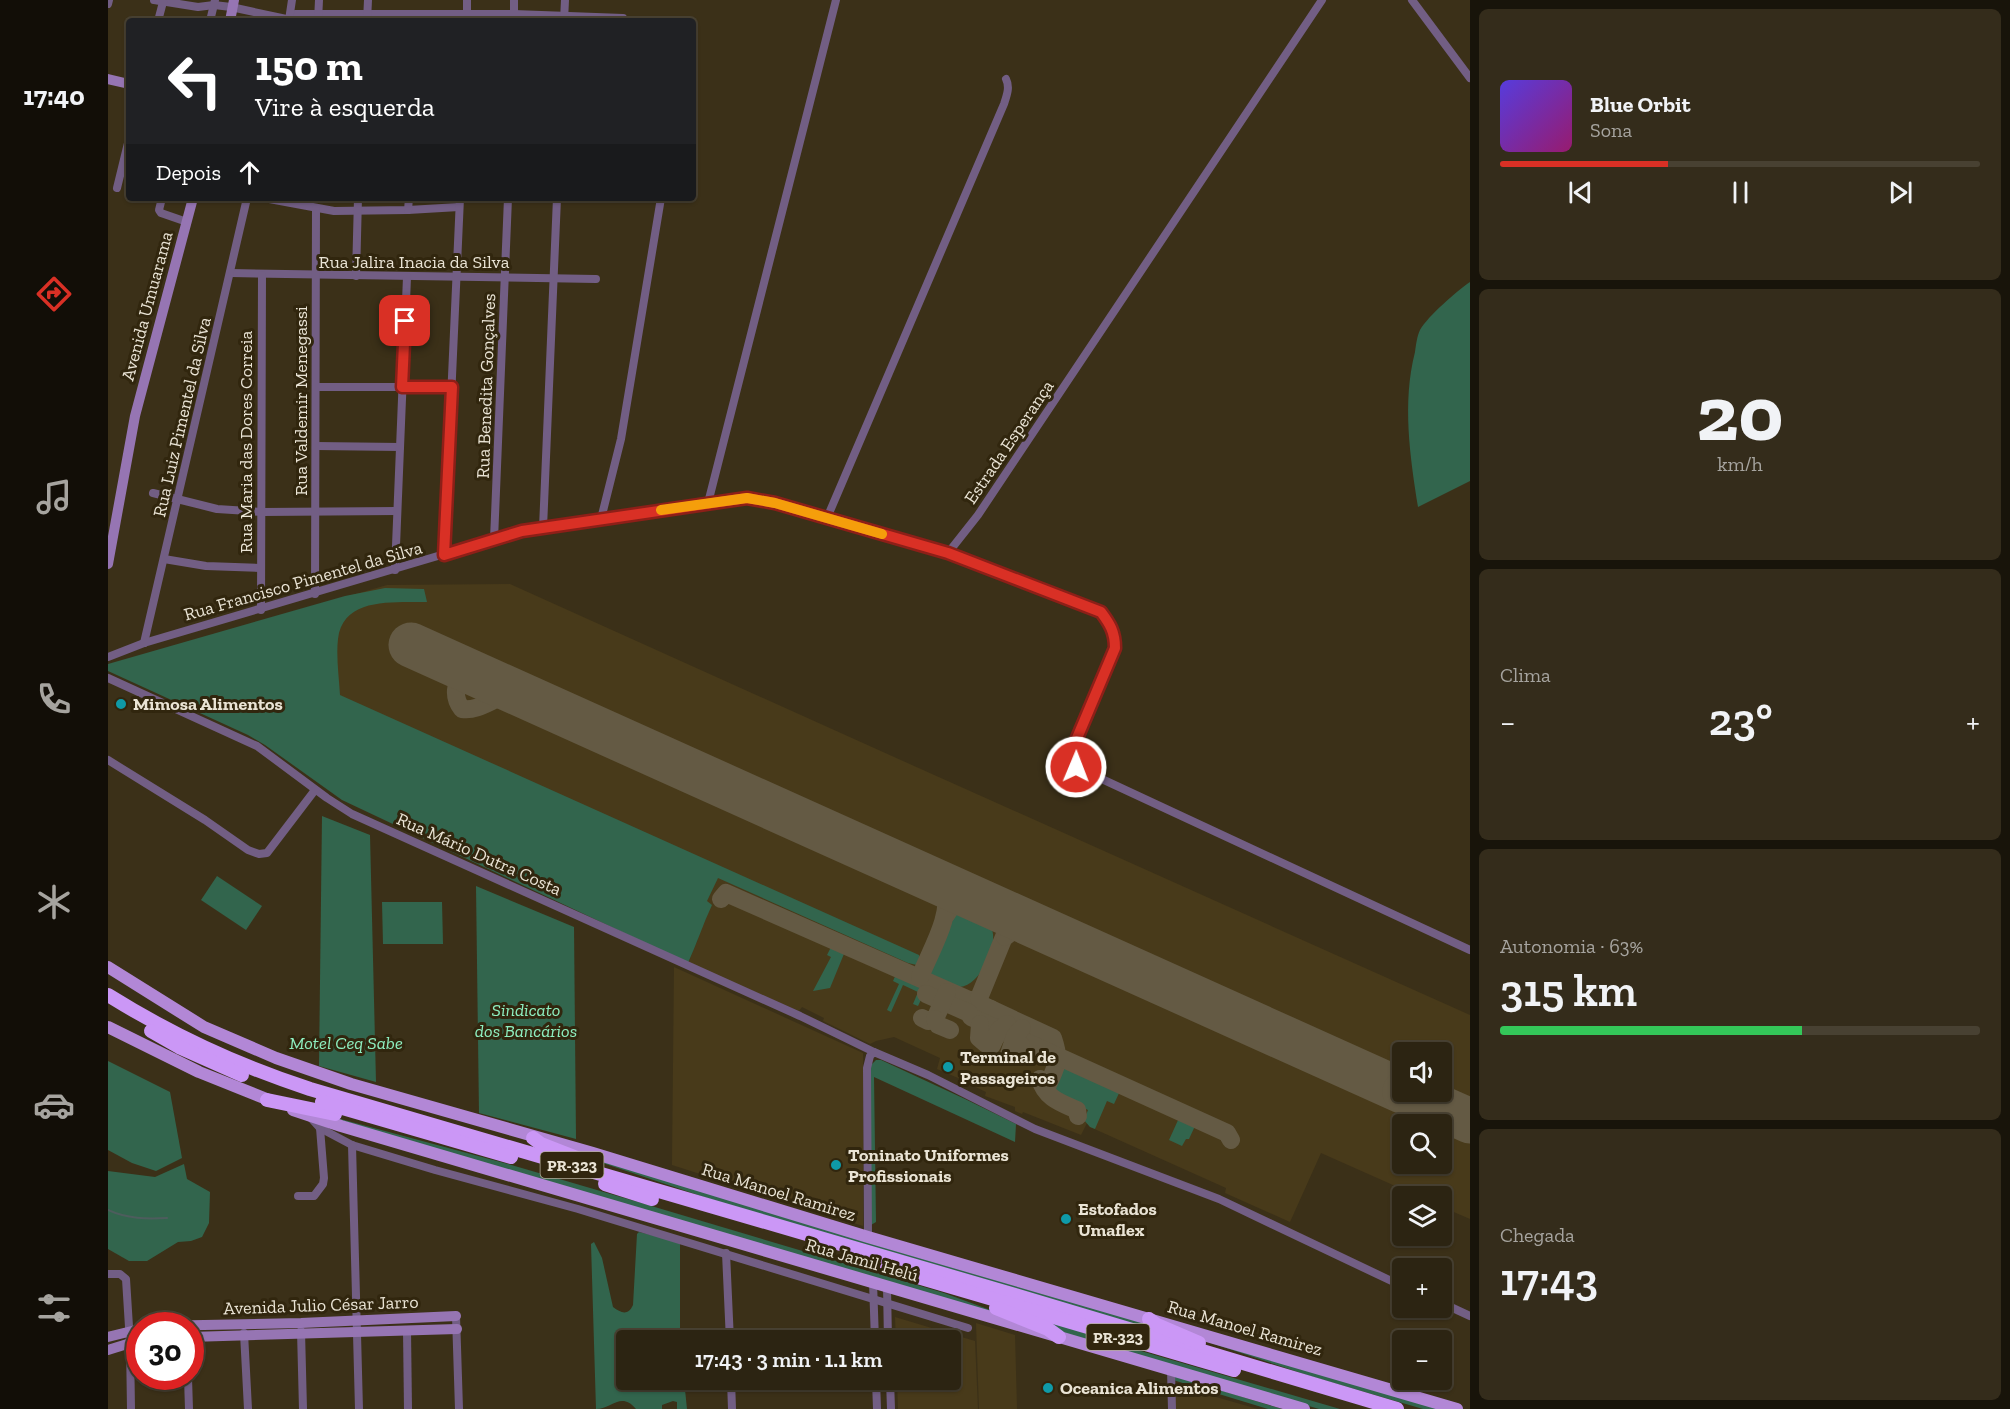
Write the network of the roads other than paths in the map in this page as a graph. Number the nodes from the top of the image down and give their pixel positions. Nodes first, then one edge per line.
1 (154, 0) edge
2 (292, 0) edge
3 (319, 0) edge
4 (368, 0) edge
5 (467, 0) edge
6 (514, 0) edge
7 (565, 0) edge
8 (836, 0) edge
9 (1322, 0) edge
10 (1412, 0) edge
11 (163, 2) junction
12 (214, 3) edge
13 (232, 3) edge
14 (319, 17) edge
15 (514, 17) edge
16 (159, 18) edge
17 (211, 18) edge
18 (230, 18) edge
19 (283, 18) edge
20 (290, 18) edge
21 (292, 18) edge
22 (367, 18) edge
23 (467, 18) edge
24 (564, 18) edge
25 (623, 18) edge
26 (1470, 78) edge
27 (108, 79) edge
28 (1006, 79) dead end
29 (126, 83) edge
30 (126, 151) edge
31 (117, 188) dead end
32 (161, 201) edge
33 (192, 201) edge
34 (246, 201) edge
35 (278, 201) edge
36 (358, 201) edge
37 (409, 201) edge
38 (460, 201) edge
39 (508, 201) edge
40 (557, 201) edge
41 (661, 201) edge
42 (459, 207) junction
43 (316, 209) junction
44 (408, 210) junction
45 (358, 211) junction
46 (187, 222) junction
47 (231, 273) junction
48 (261, 275) junction
49 (316, 276) junction
50 (356, 276) junction
51 (407, 277) junction
52 (456, 278) junction
53 (505, 278) junction
54 (552, 278) junction
55 (596, 279) dead end
56 (316, 387) junction
57 (402, 387) junction
58 (452, 387) junction
59 (316, 446) junction
60 (400, 447) junction
61 (153, 493) dead end
62 (178, 500) junction
63 (708, 504) junction
64 (397, 511) junction
65 (262, 512) junction
66 (316, 512) junction
67 (827, 518) junction
68 (601, 519) junction
69 (543, 528) junction
70 (494, 540) junction
71 (948, 553) junction
72 (444, 555) junction
73 (164, 559) junction
74 (108, 564) edge
75 (261, 568) junction
76 (395, 570) junction
77 (315, 594) junction
78 (261, 610) junction
79 (144, 643) junction
80 (108, 657) edge
81 (108, 678) edge
82 (108, 760) edge
83 (315, 790) junction
84 (1470, 951) edge
85 (108, 967) edge
86 (108, 995) edge
87 (108, 1005) edge
88 (108, 1027) edge
89 (874, 1052) junction
90 (267, 1100) junction
91 (310, 1116) junction
92 (373, 1118) junction
93 (320, 1128) junction
94 (534, 1138) junction
95 (352, 1145) junction
96 (630, 1182) junction
97 (298, 1196) dead end
98 (868, 1237) junction
99 (726, 1253) junction
100 (108, 1274) edge
101 (1392, 1281) edge
102 (873, 1282) junction
103 (887, 1287) junction
104 (953, 1288) junction
105 (874, 1299) junction
106 (887, 1303) junction
107 (1452, 1308) edge
108 (131, 1312) edge
109 (456, 1316) joint
110 (1470, 1316) edge
111 (1149, 1318) junction
112 (204, 1327) edge
113 (357, 1327) junction
114 (301, 1328) junction
115 (968, 1328) dead end
116 (457, 1329) junction
117 (244, 1330) junction
118 (407, 1330) junction
119 (730, 1330) edge
120 (875, 1330) edge
121 (888, 1330) edge
122 (204, 1335) edge
123 (126, 1336) edge
124 (108, 1337) edge
125 (1059, 1337) junction
126 (126, 1341) edge
127 (108, 1350) edge
128 (1171, 1370) junction
129 (1302, 1380) junction
130 (132, 1390) edge
131 (188, 1390) edge
132 (731, 1390) edge
133 (876, 1390) edge
134 (890, 1390) edge
135 (131, 1409) edge
136 (189, 1409) edge
137 (248, 1409) edge
138 (303, 1409) edge
139 (359, 1409) edge
140 (408, 1409) edge
141 (459, 1409) edge
142 (732, 1409) edge
143 (877, 1409) edge
144 (891, 1409) edge
145 (1172, 1409) edge
146 (1304, 1409) edge
147 (1365, 1409) edge
148 (1397, 1409) edge
149 (1457, 1409) edge

1 - 11 street
2 - 20 street
3 - 14 street
4 - 22 street
5 - 23 street
6 - 15 street
7 - 24 street
8 - 63 street
9 - 71 street, Estrada Esperança
10 - 26 street
11 - 12 street
11 - 16 street
12 - 13 street
12 - 17 street
13 - 18 street
13 - 19 street
14 - 21 street
14 - 22 street
15 - 23 street
15 - 24 street
22 - 23 street
24 - 25 street
27 - 29 street
28 - 67 street
30 - 31 street
32 - 46 street
33 - 46 street, Avenida Umuarama
34 - 47 street, Rua Luiz Pimentel da Silva
35 - 43 street
36 - 45 street
37 - 44 street
38 - 42 street
39 - 53 street, Rua Benedita Gonçalves
40 - 54 street
41 - 68 street
42 - 44 street
42 - 52 street
43 - 45 street
43 - 49 street, Rua Valdemir Menegassi
44 - 45 street
45 - 50 street
46 - 74 street, Avenida Umuarama
47 - 48 street, Rua Jalira Inacia da Silva
47 - 62 street, Rua Luiz Pimentel da Silva
48 - 49 street, Rua Jalira Inacia da Silva
48 - 65 street, Rua Maria das Dores Correia
49 - 50 street, Rua Jalira Inacia da Silva
49 - 56 street, Rua Valdemir Menegassi
50 - 51 street, Rua Jalira Inacia da Silva
51 - 52 street, Rua Jalira Inacia da Silva
51 - 57 street
52 - 53 street, Rua Jalira Inacia da Silva
52 - 58 street
53 - 54 street, Rua Jalira Inacia da Silva
53 - 70 street, Rua Benedita Gonçalves
54 - 55 street, Rua Jalira Inacia da Silva
54 - 69 street
56 - 57 street
56 - 59 street, Rua Valdemir Menegassi
57 - 58 street
57 - 60 street
58 - 72 street
59 - 60 street
59 - 66 street, Rua Valdemir Menegassi
60 - 64 street
61 - 62 street
62 - 65 street
62 - 73 street, Rua Luiz Pimentel da Silva
63 - 67 street
63 - 68 street
64 - 66 street
64 - 76 street
65 - 66 street
65 - 75 street, Rua Maria das Dores Correia
66 - 77 street, Rua Valdemir Menegassi
67 - 71 street
68 - 69 street
69 - 70 street, Rua Francisco Pimentel da Silva
70 - 72 street, Rua Francisco Pimentel da Silva
71 - 84 street
72 - 76 street, Rua Francisco Pimentel da Silva
73 - 75 street
73 - 79 street, Rua Luiz Pimentel da Silva
75 - 78 street, Rua Maria das Dores Correia
76 - 77 street, Rua Francisco Pimentel da Silva
77 - 78 street, Rua Francisco Pimentel da Silva
78 - 79 street, Rua Francisco Pimentel da Silva
79 - 80 street, Rua Francisco Pimentel da Silva
81 - 83 street, Rua Mário Dutra Costa
82 - 83 street
83 - 89 street, Rua Mário Dutra Costa
85 - 94 main road, Rua Manoel Ramirez
86 - 96 highway, PR-323
87 - 92 highway, PR-323
88 - 90 main road, Rua Jamil Helú
89 - 98 street
89 - 101 street, Rua Mário Dutra Costa
90 - 91 main road, Rua Jamil Helú
90 - 92 highway
91 - 93 street
91 - 102 main road, Rua Jamil Helú
92 - 104 highway, PR-323
93 - 95 street
93 - 97 street
94 - 96 highway
94 - 98 main road, Rua Manoel Ramirez
95 - 99 street
95 - 113 street
96 - 129 highway, PR-323
98 - 111 main road, Rua Manoel Ramirez
99 - 105 street
99 - 119 street
100 - 108 street
102 - 103 main road, Rua Jamil Helú
102 - 105 street
103 - 106 street
103 - 125 main road, Rua Jamil Helú
104 - 125 highway
104 - 147 highway, PR-323
105 - 106 street
105 - 120 street
106 - 115 street
106 - 121 street
107 - 110 street
109 - 113 street, Avenida Julio César Jarro
109 - 116 street
111 - 129 highway
111 - 149 main road, Rua Manoel Ramirez
112 - 117 street, Avenida Julio César Jarro
113 - 114 street, Avenida Julio César Jarro
113 - 118 street, Avenida Julio César Jarro
113 - 139 street
114 - 117 street, Avenida Julio César Jarro
114 - 138 street
116 - 118 street, Avenida Julio César Jarro
116 - 141 street
117 - 122 street, Avenida Julio César Jarro
117 - 137 street
118 - 140 street
123 - 124 street
125 - 128 main road, Rua Jamil Helú
126 - 127 street
128 - 145 street
128 - 146 main road, Rua Jamil Helú
129 - 148 highway, PR-323
130 - 135 street
131 - 136 street
132 - 142 street
133 - 143 street
134 - 144 street

